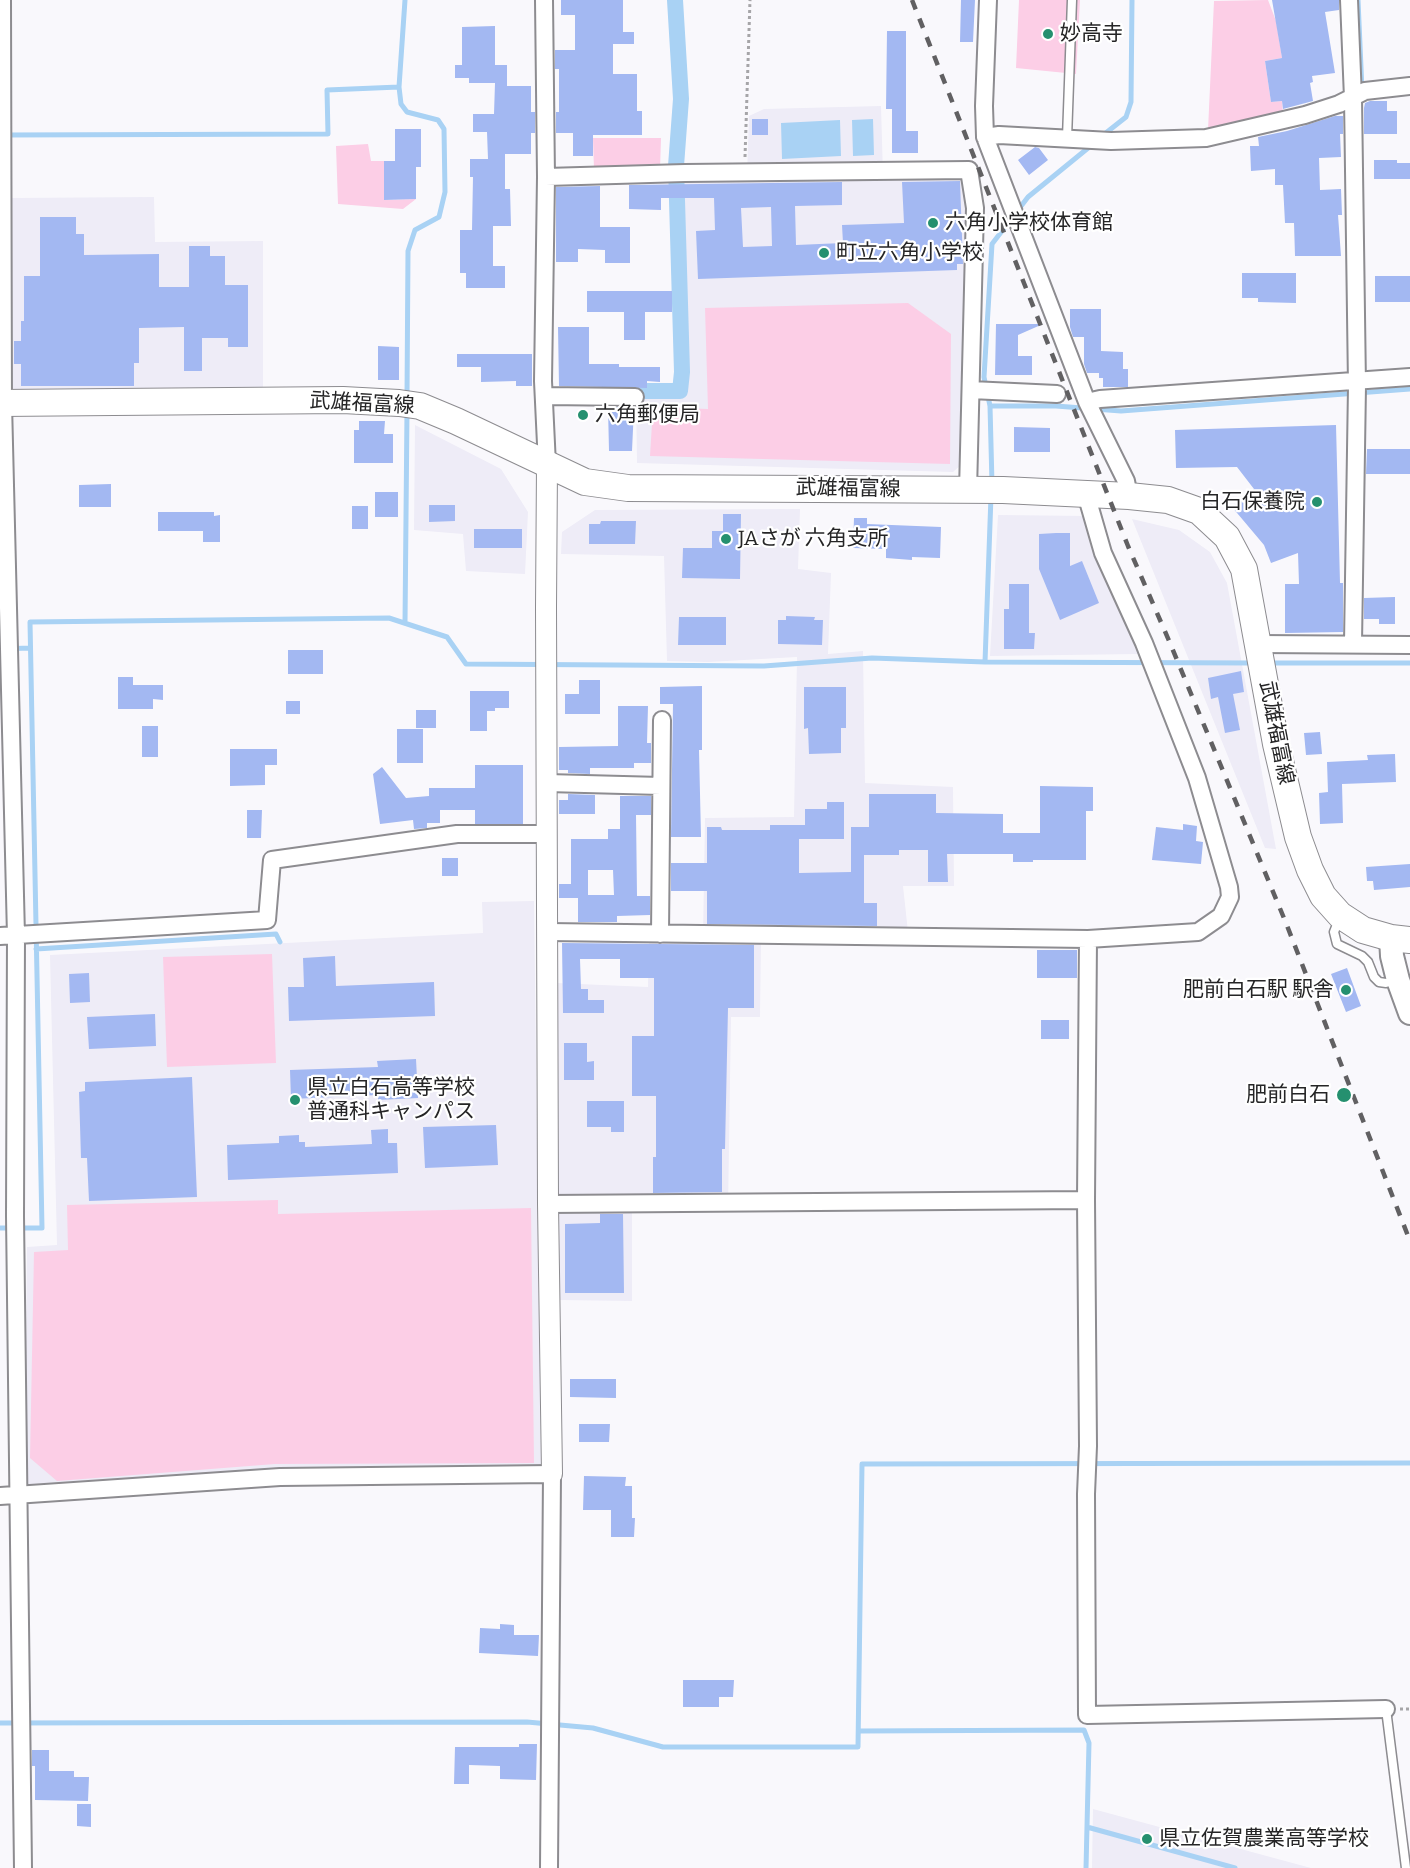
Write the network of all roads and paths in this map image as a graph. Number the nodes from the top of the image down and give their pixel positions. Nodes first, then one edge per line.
1 (2, 0) edge
2 (544, 0) edge
3 (750, 0) edge
4 (988, 0) edge
5 (1072, 0) edge
6 (1349, 0) edge
7 (1410, 87) edge
8 (1356, 99) junction
9 (985, 138) junction
10 (1067, 138) junction
11 (744, 172) junction
12 (546, 177) junction
13 (1410, 376) edge
14 (1353, 385) junction
15 (544, 389) junction
16 (974, 391) junction
17 (1057, 394) dead end
18 (635, 397) dead end
19 (1, 403) edge
20 (1090, 408) junction
21 (547, 465) junction
22 (984, 491) junction
23 (1086, 494) junction
24 (1129, 496) junction
25 (1353, 643) junction
26 (1410, 645) edge
27 (1260, 655) junction
28 (662, 720) dead end
29 (547, 783) junction
30 (661, 786) junction
31 (547, 834) junction
32 (1340, 915) junction
33 (548, 932) junction
34 (660, 934) junction
35 (22, 935) edge
36 (1088, 939) junction
37 (1400, 939) edge
38 (1398, 980) junction
39 (1410, 1013) edge
40 (1086, 1200) junction
41 (548, 1204) junction
42 (552, 1474) junction
43 (8, 1496) edge
44 (1386, 1709) joint
45 (23, 1868) edge
46 (549, 1868) edge
47 (1406, 1868) edge

1 - 19 street
2 - 12 street
3 - 11 path
4 - 9 street
5 - 10 lane
6 - 8 street
7 - 8 street
8 - 10 street
8 - 14 street
9 - 10 street
9 - 20 street
11 - 12 street
11 - 16 street
12 - 15 street
13 - 14 street
14 - 20 street
14 - 25 street
15 - 18 street
15 - 21 street
16 - 17 street
16 - 22 street
19 - 21 main road, 武雄福富線
19 - 35 street
20 - 24 street
21 - 22 main road, 武雄福富線
21 - 29 street
22 - 23 main road, 武雄福富線
23 - 24 main road, 武雄福富線
23 - 36 street
24 - 27 main road, 武雄福富線
25 - 26 street
25 - 27 street
27 - 32 main road, 武雄福富線
28 - 30 street
29 - 30 street
29 - 31 street
30 - 34 street
31 - 33 street
31 - 35 street
32 - 37 main road, 武雄福富線
32 - 38 lane
33 - 34 street
33 - 41 street
34 - 36 street
35 - 43 street
36 - 40 street
37 - 38 main road
38 - 39 main road
40 - 41 street
40 - 44 street
41 - 42 street
42 - 43 street
42 - 46 street
43 - 45 street
44 - 47 lane

